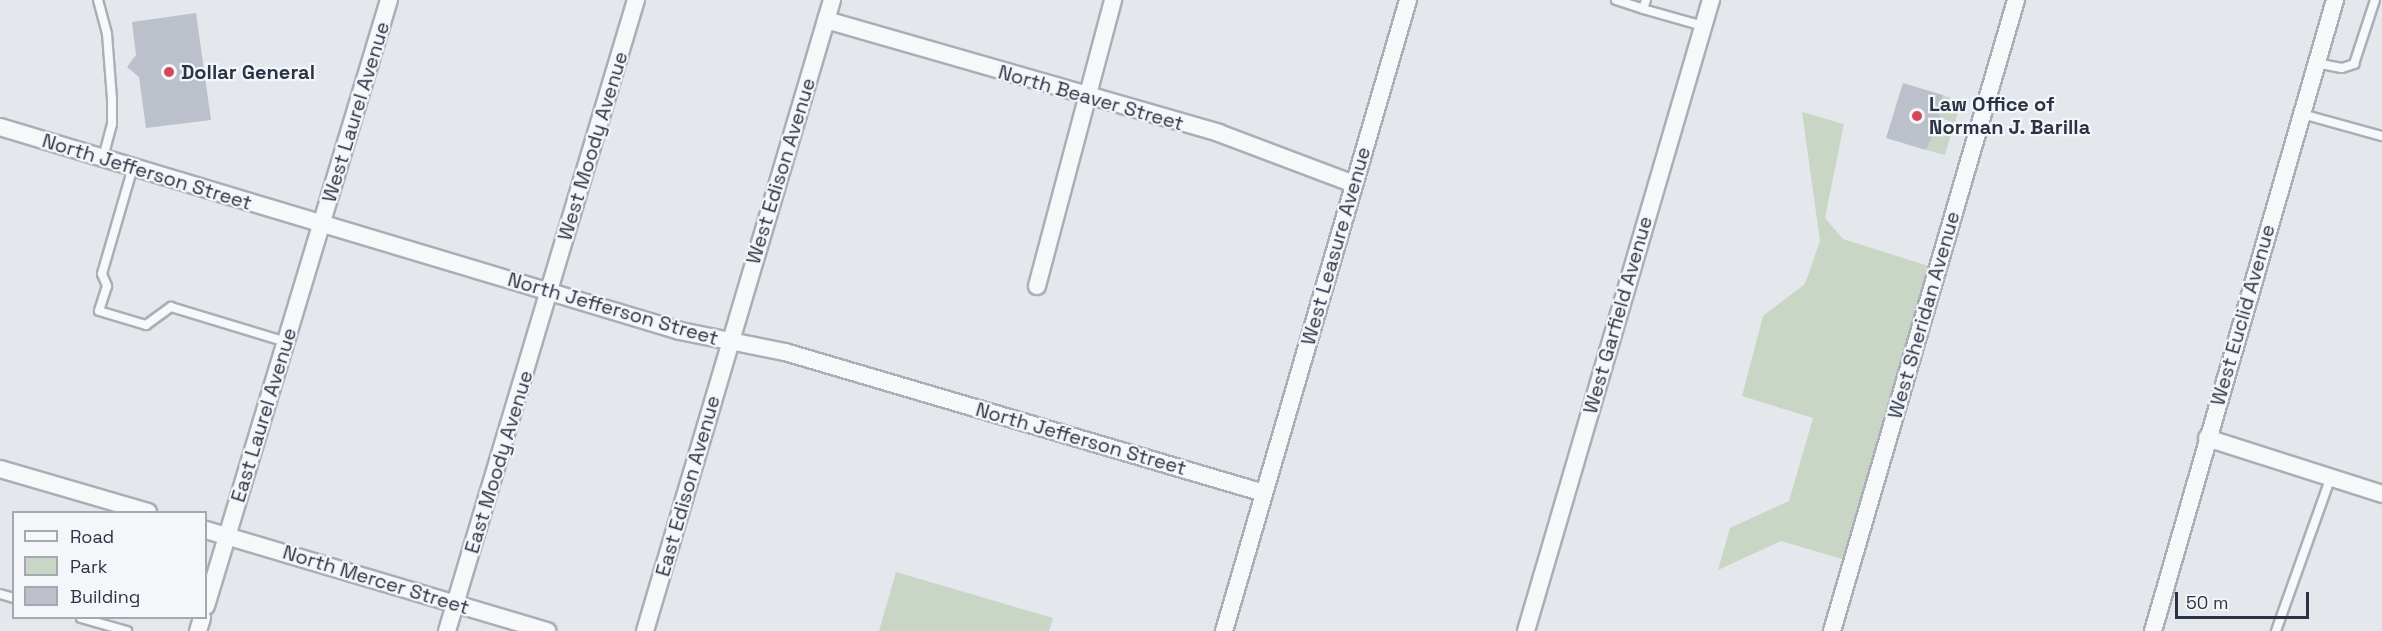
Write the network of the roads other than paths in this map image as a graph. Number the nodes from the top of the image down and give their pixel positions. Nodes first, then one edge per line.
1 (98, 0) edge
2 (390, 0) edge
3 (636, 0) edge
4 (832, 0) edge
5 (1113, 0) edge
6 (1408, 0) edge
7 (1616, 0) edge
8 (1711, 0) edge
9 (2016, 0) edge
10 (2335, 0) edge
11 (2375, 0) edge
12 (1645, 4) edge
13 (826, 20) junction
14 (1703, 26) junction
15 (2316, 63) junction
16 (1089, 97) junction
17 (2302, 114) junction
18 (0, 127) edge
19 (2382, 136) edge
20 (103, 158) junction
21 (133, 167) junction
22 (1354, 184) junction
23 (322, 224) junction
24 (1037, 286) dead end
25 (550, 292) junction
26 (731, 341) junction
27 (286, 342) junction
28 (2207, 438) junction
29 (0, 469) edge
30 (2331, 478) junction
31 (1264, 493) junction
32 (2382, 494) edge
33 (141, 511) edge
34 (207, 530) edge
35 (227, 536) junction
36 (207, 603) edge
37 (455, 604) junction
38 (85, 619) edge
39 (128, 631) edge
40 (447, 631) edge
41 (547, 631) edge
42 (645, 631) edge
43 (1224, 631) edge
44 (1526, 631) edge
45 (1832, 631) edge
46 (2153, 631) edge
47 (2276, 631) edge

1 - 20 lane
2 - 23 street, West Laurel Avenue
3 - 25 street, West Moody Avenue
4 - 13 street, West Edison Avenue
5 - 16 street
6 - 22 street, West Leasure Avenue
7 - 12 lane
8 - 14 street, West Garfield Avenue
9 - 45 street, West Sheridan Avenue
10 - 15 street, West Euclid Avenue
11 - 15 lane
12 - 14 lane
13 - 16 street, North Beaver Street
13 - 26 street, West Edison Avenue
14 - 44 street, West Garfield Avenue
15 - 17 street, West Euclid Avenue
16 - 22 street, North Beaver Street
16 - 24 street
17 - 19 lane
17 - 28 street, West Euclid Avenue
18 - 20 street, North Jefferson Street
20 - 21 street, North Jefferson Street
21 - 23 street, North Jefferson Street
21 - 27 lane
22 - 31 street, West Leasure Avenue
23 - 25 street, North Jefferson Street
23 - 27 street, East Laurel Avenue
25 - 26 street, North Jefferson Street
25 - 37 street, East Moody Avenue
26 - 31 street, North Jefferson Street
26 - 42 street, East Edison Avenue
27 - 35 street, East Laurel Avenue
28 - 30 street
28 - 46 street, West Euclid Avenue
29 - 33 street
30 - 32 street
30 - 47 lane
31 - 43 street, West Leasure Avenue
34 - 35 street, North Mercer Street
35 - 36 street, East Laurel Avenue
35 - 37 street, North Mercer Street
37 - 40 street, East Moody Avenue
37 - 41 street, North Mercer Street
38 - 39 lane

